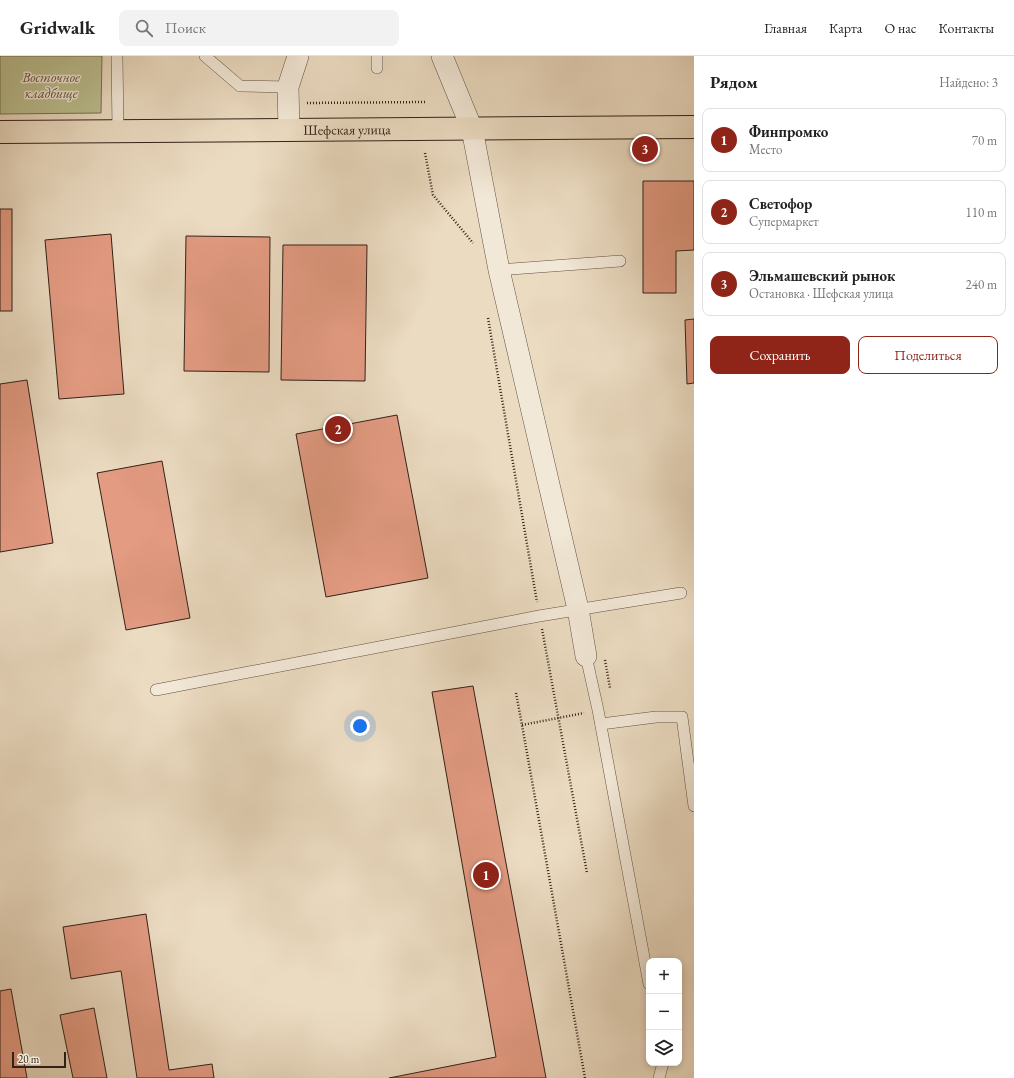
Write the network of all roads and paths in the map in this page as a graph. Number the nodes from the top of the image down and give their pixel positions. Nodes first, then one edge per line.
1 (117, 56) edge
2 (205, 56) edge
3 (298, 56) edge
4 (377, 56) edge
5 (442, 56) edge
6 (377, 68) dead end
7 (288, 95) junction
8 (425, 102) dead end
9 (694, 127) edge
10 (289, 129) junction
11 (472, 129) junction
12 (118, 131) junction
13 (0, 132) edge
14 (425, 153) dead end
15 (476, 246) dead end
16 (620, 261) dead end
17 (499, 270) junction
18 (488, 316) dead end
19 (681, 593) dead end
20 (578, 610) junction
21 (539, 616) junction
22 (586, 656) joint
23 (156, 690) dead end
24 (516, 693) dead end
25 (598, 710) junction
26 (559, 718) junction
27 (601, 724) junction
28 (522, 725) junction
29 (694, 806) edge
30 (587, 873) dead end
31 (646, 968) edge
32 (662, 1066) edge
33 (585, 1078) edge
34 (659, 1078) edge

1 - 12 lane
2 - 7 lane
3 - 7 street
4 - 6 lane
5 - 11 street
7 - 8 path
7 - 10 street
9 - 11 main road, Шефская улица
10 - 11 main road, Шефская улица
10 - 12 main road, Шефская улица
11 - 17 street
12 - 13 main road, Шефская улица
14 - 15 path
16 - 17 lane
17 - 20 street
18 - 21 path
19 - 20 lane
20 - 21 lane
20 - 22 street
21 - 23 lane
21 - 26 path
22 - 25 lane
24 - 28 path
25 - 26 path
25 - 27 lane
26 - 28 path
26 - 30 path
27 - 29 lane
27 - 31 lane
28 - 33 path
32 - 34 lane

